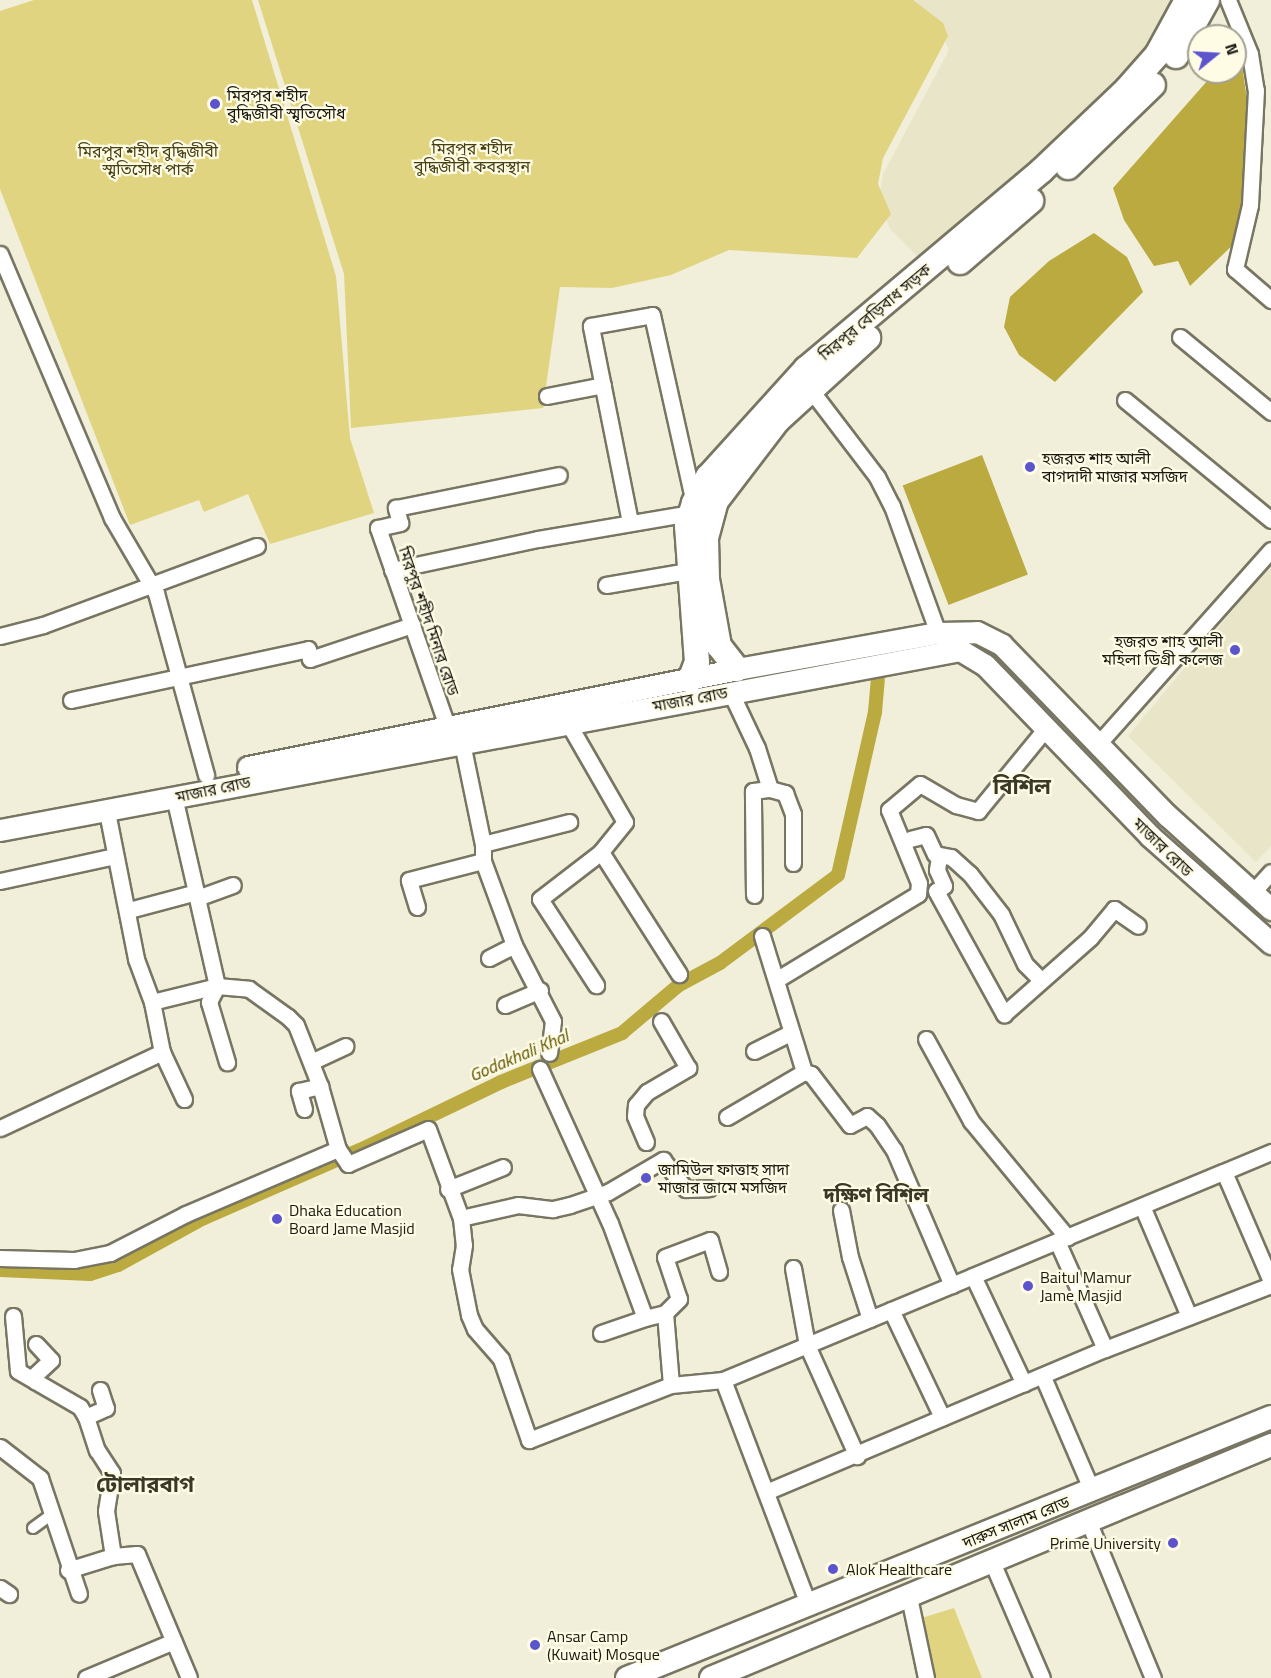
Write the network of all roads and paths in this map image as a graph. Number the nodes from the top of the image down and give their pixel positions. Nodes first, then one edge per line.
1 (1186, 0) edge
2 (1207, 0) edge
3 (1228, 0) edge
4 (1177, 40) junction
5 (0, 254) edge
6 (1271, 300) edge
7 (1180, 337) dead end
8 (603, 385) junction
9 (802, 389) junction
10 (547, 396) dead end
11 (1125, 400) dead end
12 (1271, 412) edge
13 (559, 475) dead end
14 (716, 482) junction
15 (692, 508) junction
16 (1271, 520) edge
17 (630, 522) junction
18 (257, 546) dead end
19 (1271, 550) edge
20 (392, 570) junction
21 (688, 571) junction
22 (152, 583) junction
23 (606, 585) dead end
24 (412, 625) junction
25 (938, 633) junction
26 (0, 636) edge
27 (964, 641) junction
28 (1002, 645) junction
29 (708, 648) junction
30 (986, 665) junction
31 (179, 675) junction
32 (736, 683) junction
33 (692, 689) junction
34 (71, 700) dead end
35 (568, 723) junction
36 (1046, 728) junction
37 (454, 738) junction
38 (1098, 744) junction
39 (1081, 765) junction
40 (206, 775) junction
41 (770, 789) junction
42 (174, 797) junction
43 (107, 812) junction
44 (1168, 816) junction
45 (0, 817) edge
46 (569, 822) dead end
47 (0, 830) edge
48 (1150, 836) junction
49 (910, 839) dead end
50 (483, 844) junction
51 (601, 852) junction
52 (114, 856) junction
53 (939, 857) junction
54 (483, 861) junction
55 (793, 863) dead end
56 (1271, 872) edge
57 (0, 881) edge
58 (233, 885) dead end
59 (1252, 893) junction
60 (196, 895) junction
61 (754, 895) dead end
62 (417, 907) dead end
63 (1271, 909) edge
64 (129, 910) junction
65 (1138, 926) dead end
66 (762, 936) dead end
67 (1271, 943) edge
68 (514, 945) junction
69 (489, 958) dead end
70 (679, 974) dead end
71 (776, 980) junction
72 (1041, 980) junction
73 (596, 985) dead end
74 (217, 986) junction
75 (540, 990) junction
76 (152, 1002) junction
77 (505, 1005) dead end
78 (661, 1021) dead end
79 (792, 1032) junction
80 (926, 1039) dead end
81 (346, 1046) dead end
82 (162, 1052) junction
83 (754, 1052) dead end
84 (549, 1053) dead end
85 (227, 1062) dead end
86 (311, 1062) junction
87 (540, 1069) dead end
88 (804, 1072) junction
89 (320, 1086) junction
90 (184, 1099) dead end
91 (304, 1109) dead end
92 (727, 1117) dead end
93 (0, 1128) edge
94 (646, 1142) dead end
95 (1271, 1152) edge
96 (342, 1155) junction
97 (503, 1167) dead end
98 (1224, 1172) junction
99 (710, 1188) dead end
100 (448, 1189) junction
101 (598, 1196) junction
102 (1142, 1206) junction
103 (841, 1210) dead end
104 (461, 1218) junction
105 (1062, 1239) junction
106 (0, 1258) edge
107 (793, 1268) dead end
108 (719, 1272) dead end
109 (973, 1276) junction
110 (1271, 1283) edge
111 (952, 1284) junction
112 (891, 1310) junction
113 (665, 1313) junction
114 (13, 1316) dead end
115 (1189, 1316) junction
116 (645, 1318) junction
117 (870, 1319) junction
118 (601, 1333) dead end
119 (36, 1344) dead end
120 (807, 1345) junction
121 (1105, 1349) junction
122 (1043, 1377) junction
123 (723, 1380) junction
124 (35, 1382) junction
125 (1024, 1384) junction
126 (671, 1385) junction
127 (100, 1390) dead end
128 (86, 1417) junction
129 (942, 1417) junction
130 (1271, 1417) edge
131 (1271, 1445) edge
132 (3, 1455) edge
133 (857, 1456) junction
134 (766, 1491) junction
135 (1084, 1494) junction
136 (51, 1515) junction
137 (1096, 1520) junction
138 (33, 1528) dead end
139 (113, 1557) junction
140 (992, 1562) junction
141 (68, 1570) junction
142 (79, 1594) dead end
143 (909, 1597) junction
144 (809, 1606) junction
145 (174, 1641) junction
146 (86, 1678) edge
147 (189, 1678) edge
148 (627, 1678) edge
149 (711, 1678) edge
150 (927, 1678) edge
151 (1042, 1678) edge
152 (1153, 1678) edge

1 - 4 highway, মিরপুর বেড়িবাধ সড়ক
2 - 4 highway, মিরপুর বেড়িবাধ সড়ক
3 - 6 street
4 - 9 highway, মিরপুর বেড়িবাধ সড়ক
5 - 22 street
7 - 12 street
8 - 10 street
8 - 15 street
8 - 17 street
9 - 14 highway, মিরপুর বেড়িবাধ সড়ক
9 - 25 street
11 - 16 street
13 - 20 street, মিরপুর শহীদ মিনার রোড
14 - 15 highway, মিরপুর বেড়িবাধ সড়ক
14 - 29 highway, মিরপুর বেড়িবাধ সড়ক
15 - 17 street
15 - 21 highway, মিরপুর বেড়িবাধ সড়ক
17 - 20 street
18 - 22 street
19 - 38 street
20 - 24 street, মিরপুর শহীদ মিনার রোড
21 - 23 street
21 - 29 highway, মিরপুর বেড়িবাধ সড়ক
22 - 26 street
22 - 31 street
24 - 31 street
24 - 37 street, মিরপুর শহীদ মিনার রোড
25 - 27 main road, মাজার রোড
25 - 32 main road, মাজার রোড
27 - 28 main road, মাজার রোড
27 - 30 main road, মাজার রোড
27 - 32 main road, মাজার রোড
28 - 30 main road
28 - 38 main road, মাজার রোড
29 - 32 highway, মিরপুর বেড়িবাধ সড়ক
29 - 33 highway, মিরপুর বেড়িবাধ সড়ক
30 - 36 main road, মাজার রোড
31 - 34 street
31 - 40 street
32 - 33 main road, মাজার রোড
32 - 41 street
33 - 35 main road, মাজার রোড
33 - 37 main road, মাজার রোড
35 - 37 main road, মাজার রোড
35 - 51 street
36 - 39 main road, মাজার রোড
36 - 71 street
37 - 40 main road, মাজার রোড
37 - 42 main road, মাজার রোড
37 - 50 street, মিরপুর শহীদ মিনার রোড
38 - 39 main road
38 - 44 main road, মাজার রোড
39 - 48 main road, মাজার রোড
40 - 45 main road, মাজার রোড
41 - 55 street
41 - 61 street
42 - 43 main road, মাজার রোড
42 - 60 street
43 - 47 main road, মাজার রোড
43 - 52 street
44 - 48 main road
44 - 59 main road, মাজার রোড
46 - 50 street
48 - 67 main road, মাজার রোড
49 - 53 street
50 - 54 street, মিরপুর শহীদ মিনার রোড
51 - 70 street
51 - 73 street
52 - 57 street
52 - 64 street
53 - 72 street
53 - 72 street
54 - 62 street
54 - 68 street
56 - 59 street
58 - 60 street
59 - 63 main road, মাজার রোড
60 - 64 street
60 - 74 street
64 - 76 street
65 - 72 street
66 - 71 street
68 - 69 street
68 - 75 street
71 - 79 street
74 - 76 street
74 - 85 street
74 - 86 street
75 - 77 street
75 - 84 street
76 - 82 street
78 - 94 street
79 - 83 street
79 - 88 street
80 - 105 street
81 - 86 street
82 - 90 street
82 - 93 street
86 - 89 street
87 - 101 street
88 - 92 street
88 - 111 street
89 - 91 street
89 - 96 street
95 - 98 street
96 - 100 street
96 - 106 street
97 - 100 street
98 - 102 street
98 - 110 street
99 - 101 street
100 - 104 street
101 - 104 street
101 - 116 street
102 - 105 street
102 - 115 street
103 - 117 street
104 - 126 street
105 - 109 street
105 - 121 street
107 - 120 street
108 - 113 street
109 - 111 street
109 - 125 street
110 - 115 street
111 - 112 street
112 - 117 street
112 - 129 street
113 - 116 street
113 - 126 street
114 - 124 street
115 - 121 street
116 - 118 street
117 - 120 street
119 - 124 street
120 - 123 street
120 - 133 street
121 - 122 street
122 - 125 street
122 - 135 street
123 - 126 street
123 - 134 street
124 - 128 street
125 - 129 street
127 - 128 street
128 - 139 street
129 - 133 street
130 - 135 main road, দারুস সালাম রোড
131 - 137 main road, দারুস সালাম রোড
132 - 136 street
133 - 134 street
134 - 144 street
135 - 137 main road
135 - 144 main road, দারুস সালাম রোড
136 - 138 street
136 - 141 street
137 - 140 main road, দারুস সালাম রোড
137 - 152 street
139 - 141 street
139 - 145 street
140 - 143 main road, দারুস সালাম রোড
140 - 151 street
141 - 142 street
143 - 149 main road, দারুস সালাম রোড
143 - 150 street
144 - 148 main road, দারুস সালাম রোড
145 - 146 street
145 - 147 street

